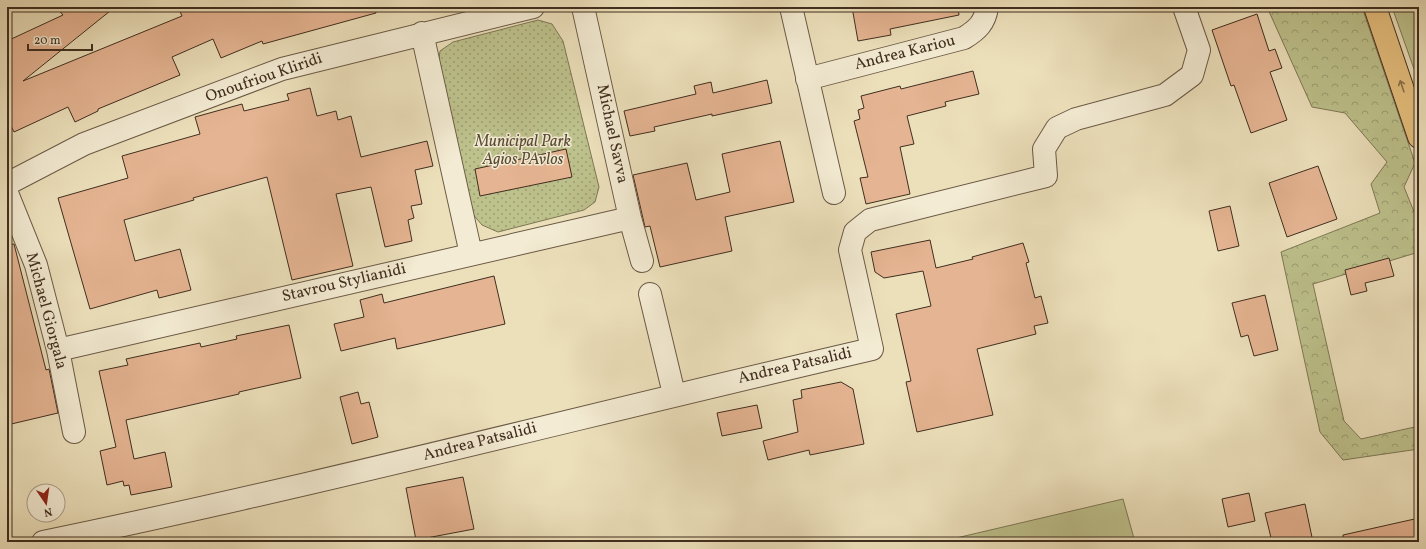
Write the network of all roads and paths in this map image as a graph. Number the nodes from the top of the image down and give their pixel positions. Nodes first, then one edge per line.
1 (533, 7) edge
2 (583, 7) edge
3 (791, 7) edge
4 (987, 7) edge
5 (1184, 7) edge
6 (1375, 7) edge
7 (422, 33) junction
8 (807, 78) junction
9 (1419, 136) edge
10 (7, 184) edge
11 (7, 193) edge
12 (834, 193) dead end
13 (630, 218) junction
14 (471, 254) junction
15 (642, 261) dead end
16 (650, 294) dead end
17 (58, 350) junction
18 (674, 394) junction
19 (74, 432) dead end
20 (43, 542) edge

1 - 7 street, Onoufriou Kliridi
2 - 13 street, Michael Savva
3 - 8 street
4 - 8 street, Andrea Kariou
5 - 18 street, Andrea Patsalidi
9 -> 6 main road
7 - 10 street, Onoufriou Kliridi
7 - 14 street
8 - 12 street
11 - 17 street, Michael Giorgala
13 - 14 street, Stavrou Stylianidi
13 - 15 street, Michael Savva
14 - 17 street, Stavrou Stylianidi
16 - 18 street
17 - 19 street, Michael Giorgala
18 - 20 street, Andrea Patsalidi

